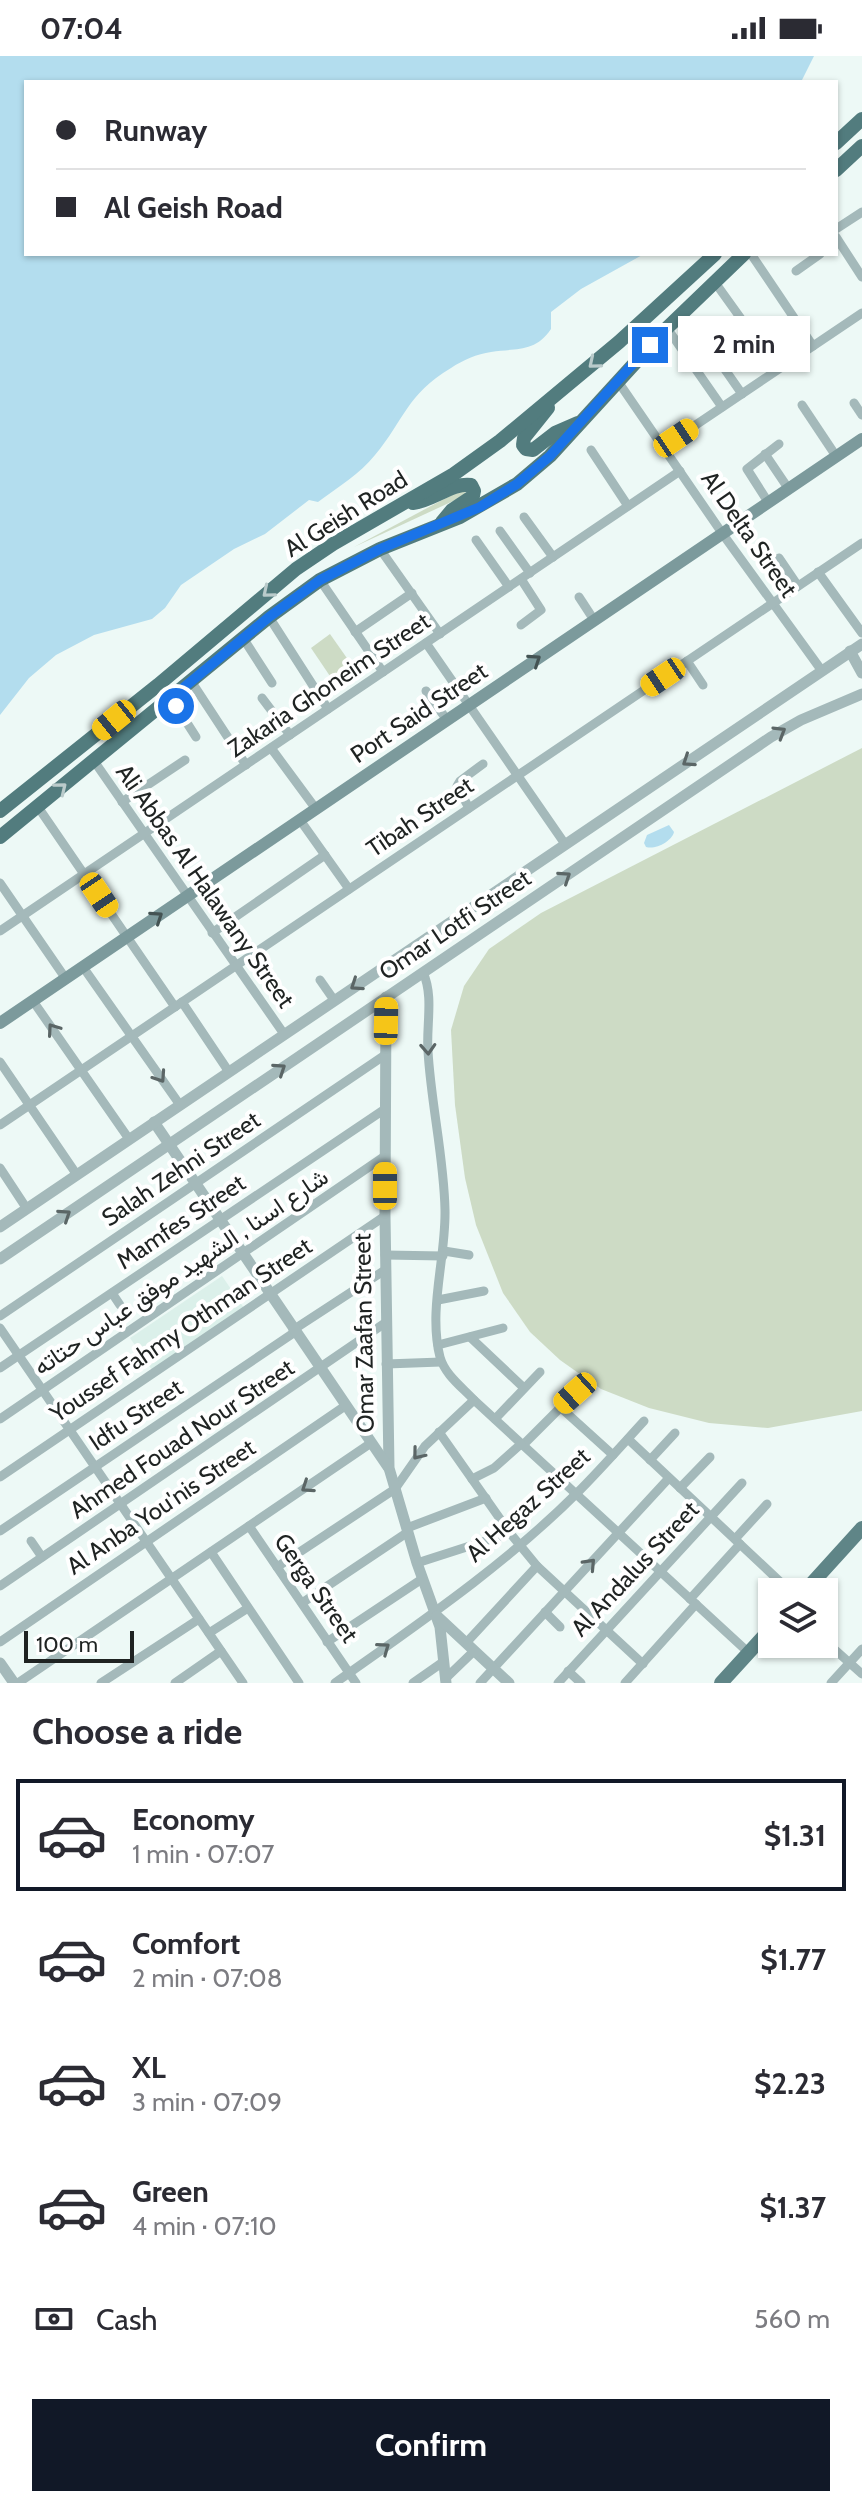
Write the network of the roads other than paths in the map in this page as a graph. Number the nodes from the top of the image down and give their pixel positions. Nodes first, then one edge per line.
1 (862, 119) edge
2 (838, 141) edge
3 (862, 146) edge
4 (838, 168) edge
5 (862, 212) edge
6 (838, 228) edge
7 (838, 241) edge
8 (713, 256) edge
9 (742, 256) edge
10 (752, 256) edge
11 (817, 256) edge
12 (858, 263) edge
13 (796, 271) dead end
14 (862, 277) edge
15 (714, 281) junction
16 (862, 313) edge
17 (747, 327) dead end
18 (667, 328) junction
19 (813, 346) junction
20 (719, 361) dead end
21 (617, 380) junction
22 (559, 391) junction
23 (742, 394) junction
24 (854, 403) dead end
25 (802, 405) dead end
26 (722, 407) junction
27 (862, 415) edge
28 (579, 423) junction
29 (862, 439) edge
30 (779, 444) dead end
31 (663, 447) junction
32 (591, 450) dead end
33 (765, 454) junction
34 (836, 456) junction
35 (680, 471) junction
36 (788, 488) junction
37 (768, 502) junction
38 (405, 503) junction
39 (628, 506) junction
40 (524, 517) dead end
41 (440, 525) junction
42 (500, 531) dead end
43 (722, 533) junction
44 (476, 540) dead end
45 (862, 543) edge
46 (380, 549) junction
47 (553, 557) junction
48 (779, 558) dead end
49 (818, 572) junction
50 (530, 573) junction
51 (521, 579) junction
52 (320, 580) junction
53 (798, 586) junction
54 (509, 587) junction
55 (412, 593) junction
56 (579, 597) dead end
57 (773, 603) junction
58 (269, 617) junction
59 (594, 620) junction
60 (521, 625) dead end
61 (355, 632) junction
62 (862, 633) edge
63 (440, 634) junction
64 (243, 638) junction
65 (426, 643) junction
66 (862, 644) edge
67 (850, 651) junction
68 (687, 661) junction
69 (861, 670) edge
70 (822, 671) junction
71 (383, 672) junction
72 (191, 681) junction
73 (272, 683) dead end
74 (703, 685) dead end
75 (426, 691) dead end
76 (862, 694) edge
77 (171, 698) junction
78 (262, 698) dead end
79 (469, 705) junction
80 (328, 709) junction
81 (447, 720) junction
82 (290, 735) junction
83 (196, 737) dead end
84 (271, 748) junction
85 (185, 760) dead end
86 (94, 761) junction
87 (483, 764) dead end
88 (246, 765) junction
89 (517, 775) junction
90 (122, 802) junction
91 (38, 807) junction
92 (469, 808) junction
93 (316, 809) junction
94 (0, 811) edge
95 (300, 820) junction
96 (144, 834) junction
97 (0, 837) edge
98 (565, 844) junction
99 (325, 855) junction
100 (84, 874) junction
101 (0, 883) edge
102 (349, 889) junction
103 (187, 897) junction
104 (23, 916) junction
105 (0, 931) edge
106 (212, 933) junction
107 (127, 937) junction
108 (235, 966) junction
109 (83, 967) junction
110 (423, 972) junction
111 (66, 979) junction
112 (320, 980) dead end
113 (386, 997) junction
114 (334, 1000) junction
115 (33, 1001) junction
116 (178, 1004) junction
117 (365, 1012) junction
118 (1, 1019) edge
119 (386, 1021) junction
120 (284, 1034) junction
121 (131, 1036) junction
122 (385, 1055) junction
123 (0, 1062) edge
124 (81, 1070) junction
125 (229, 1072) junction
126 (29, 1105) junction
127 (180, 1105) junction
128 (385, 1109) junction
129 (154, 1122) junction
130 (0, 1125) edge
131 (129, 1139) junction
132 (169, 1145) junction
133 (385, 1156) junction
134 (0, 1168) edge
135 (77, 1175) junction
136 (195, 1184) junction
137 (27, 1209) junction
138 (385, 1216) junction
139 (220, 1220) junction
140 (0, 1227) edge
141 (242, 1254) junction
142 (444, 1254) junction
143 (385, 1255) junction
144 (469, 1255) dead end
145 (0, 1259) edge
146 (385, 1270) junction
147 (484, 1291) dead end
148 (112, 1293) junction
149 (269, 1294) junction
150 (438, 1300) junction
151 (120, 1305) dead end
152 (0, 1316) edge
153 (385, 1323) junction
154 (0, 1328) edge
155 (503, 1328) dead end
156 (294, 1331) junction
157 (470, 1337) junction
158 (438, 1345) junction
159 (19, 1356) junction
160 (441, 1362) junction
161 (386, 1364) junction
162 (0, 1368) edge
163 (320, 1369) junction
164 (540, 1372) dead end
165 (524, 1388) junction
166 (43, 1391) junction
167 (575, 1393) dead end
168 (474, 1400) junction
169 (345, 1406) junction
170 (560, 1407) junction
171 (0, 1419) edge
172 (495, 1419) junction
173 (644, 1421) dead end
174 (70, 1430) junction
175 (439, 1432) junction
176 (675, 1433) dead end
177 (628, 1439) junction
178 (371, 1443) junction
179 (522, 1444) junction
180 (613, 1455) junction
181 (710, 1457) dead end
182 (650, 1460) junction
183 (95, 1467) junction
184 (389, 1468) junction
185 (0, 1477) edge
186 (669, 1478) junction
187 (472, 1479) junction
188 (742, 1483) dead end
189 (680, 1488) junction
190 (395, 1489) junction
191 (576, 1495) junction
192 (486, 1498) junction
193 (121, 1504) junction
194 (767, 1504) dead end
195 (711, 1516) junction
196 (249, 1526) junction
197 (862, 1528) edge
198 (407, 1530) junction
199 (0, 1531) edge
200 (510, 1533) junction
201 (619, 1534) junction
202 (31, 1541) dead end
203 (737, 1541) junction
204 (146, 1542) junction
205 (862, 1542) edge
206 (519, 1545) junction
207 (211, 1552) junction
208 (42, 1557) junction
209 (417, 1563) junction
210 (537, 1566) junction
211 (277, 1567) junction
212 (660, 1572) junction
213 (776, 1578) edge
214 (817, 1578) edge
215 (829, 1578) edge
216 (172, 1579) junction
217 (422, 1579) junction
218 (0, 1586) edge
219 (564, 1592) junction
220 (693, 1602) junction
221 (302, 1603) junction
222 (248, 1608) junction
223 (545, 1612) junction
224 (434, 1613) junction
225 (199, 1619) junction
226 (560, 1627) dead end
227 (606, 1631) junction
228 (209, 1633) junction
229 (0, 1642) edge
230 (327, 1642) junction
231 (758, 1643) edge
232 (470, 1647) junction
233 (862, 1649) edge
234 (221, 1651) junction
235 (749, 1653) junction
236 (838, 1653) edge
237 (758, 1656) edge
238 (443, 1662) junction
239 (0, 1663) edge
240 (849, 1663) junction
241 (643, 1664) junction
242 (493, 1668) junction
243 (568, 1671) junction
244 (350, 1673) junction
245 (862, 1674) edge
246 (445, 1681) edge
247 (16, 1683) edge
248 (101, 1683) edge
249 (175, 1683) edge
250 (243, 1683) edge
251 (299, 1683) edge
252 (335, 1683) edge
253 (356, 1683) edge
254 (413, 1683) edge
255 (480, 1683) edge
256 (509, 1683) edge
257 (558, 1683) edge
258 (581, 1683) edge
259 (625, 1683) edge
260 (721, 1683) edge
261 (734, 1683) edge
262 (831, 1683) edge

1 - 2 highway
3 - 4 highway
5 - 6 street
7 - 12 street
8 -> 22 highway, Al Geish Road
9 - 15 highway, Al Geish Road
10 - 19 street
11 - 13 street
12 - 14 street
15 - 17 street
15 - 18 highway, Al Geish Road
16 - 19 street
18 - 21 highway, Al Geish Road
18 - 26 street
19 - 23 street
20 - 23 street
21 - 28 highway, Al Geish Road
21 - 31 street, Al Delta Street
22 - 28 highway
22 - 38 highway, Al Geish Road
23 - 26 street
24 - 27 street
25 - 34 street
26 - 31 street
28 - 41 highway, Al Geish Road
29 - 34 main road, Port Said Street
30 - 33 street
31 - 35 street, Al Delta Street
32 - 39 street
33 - 36 street
33 - 37 street
34 - 36 main road, Port Said Street
35 - 39 street, Zakaria Ghoneim Street
35 - 43 street, Al Delta Street
36 - 37 main road, Port Said Street
37 - 43 main road, Port Said Street
38 - 41 highway
38 -> 94 highway, Al Geish Road
39 - 47 street, Zakaria Ghoneim Street
40 - 47 street
41 - 46 highway, Al Geish Road
42 - 50 street
43 - 57 street, Al Delta Street
43 - 59 main road, Port Said Street
44 - 54 street
45 - 49 street, Tibah Street
46 - 52 highway, Al Geish Road
46 - 55 street
47 - 50 street, Zakaria Ghoneim Street
48 - 53 street
49 - 53 street, Tibah Street
49 - 62 street
50 - 51 street, Zakaria Ghoneim Street
51 - 54 street, Zakaria Ghoneim Street
51 - 60 street
52 - 58 highway, Al Geish Road
52 - 61 street
53 - 57 street, Tibah Street
54 - 63 street, Zakaria Ghoneim Street
55 - 61 street
55 - 63 street
56 - 59 street
57 - 68 street, Tibah Street
57 - 70 street, Al Delta Street
58 - 64 highway, Al Geish Road
58 - 80 street
79 -> 59 main road, Port Said Street
61 - 71 street
63 - 65 street, Zakaria Ghoneim Street
64 - 72 highway, Al Geish Road
64 - 73 street
65 - 71 street, Zakaria Ghoneim Street
65 - 79 street
66 - 67 street, Omar Lotfi Street
67 - 69 street
67 - 70 street, Omar Lotfi Street
68 - 74 street
68 - 89 street, Tibah Street
70 -> 98 street, Omar Lotfi Street
71 - 80 street, Zakaria Ghoneim Street
72 - 77 highway, Al Geish Road
72 - 88 street
75 - 81 street
110 -> 76 street, Omar Lotfi Street
77 - 83 street
77 - 86 highway, Al Geish Road
78 - 82 street
79 - 81 main road, Port Said Street
79 - 89 street
80 - 82 street, Zakaria Ghoneim Street
81 - 93 main road, Port Said Street
82 - 84 street, Zakaria Ghoneim Street
84 - 88 street, Zakaria Ghoneim Street
84 - 93 street
85 - 90 street
86 - 90 street, Ali Abbas Al Halawany Street
91 -> 86 highway, Al Geish Road
87 - 92 street
88 - 96 street, Zakaria Ghoneim Street
89 - 92 street, Tibah Street
89 - 98 street
90 - 96 street, Ali Abbas Al Halawany Street
91 - 97 highway, Al Geish Road
91 - 100 street
92 - 102 street, Tibah Street
93 - 95 main road, Port Said Street
95 - 99 street
95 - 103 main road, Port Said Street
96 - 100 street, Zakaria Ghoneim Street
96 - 103 street, Ali Abbas Al Halawany Street
98 -> 114 street, Omar Lotfi Street
99 - 102 street
99 - 106 street
100 - 104 street, Zakaria Ghoneim Street
100 - 107 street
101 - 104 street
102 - 108 street, Tibah Street
103 - 106 street, Ali Abbas Al Halawany Street
107 -> 103 main road, Port Said Street
104 - 105 street, Zakaria Ghoneim Street
104 - 111 street
106 - 108 street, Ali Abbas Al Halawany Street
107 - 109 main road, Port Said Street
107 - 116 street
108 - 116 street, Tibah Street
108 - 120 street, Ali Abbas Al Halawany Street
109 - 111 main road, Port Said Street
109 - 121 street
110 - 113 street, Omar Lotfi Street
110 -> 142 street
111 - 115 main road, Port Said Street
112 - 114 street
113 - 117 street, Omar Lotfi Street
113 - 119 street, Omar Zaafan Street
114 - 120 street, Omar Lotfi Street
115 - 118 main road, Port Said Street
124 -> 115 street
116 - 121 street, Tibah Street
116 - 125 street
117 - 119 street
132 -> 117 street, Omar Lotfi Street
119 - 122 street, Omar Zaafan Street
120 - 125 street, Omar Lotfi Street
121 - 124 street, Tibah Street
121 -> 127 street
122 - 128 street, Omar Zaafan Street
122 - 136 street, Salah Zehni Street
123 - 126 street
124 - 126 street, Tibah Street
124 - 131 street
125 - 127 street, Omar Lotfi Street
126 - 130 street, Tibah Street
126 - 135 street
127 - 129 street, Omar Lotfi Street
128 - 133 street, Omar Zaafan Street
128 - 139 street, Mamfes Street
129 - 131 street, Omar Lotfi Street
129 - 132 street
131 - 135 street, Omar Lotfi Street
132 - 136 street
145 -> 132 street, Omar Lotfi Street
133 - 138 street, Omar Zaafan Street
133 - 141 street, شارع اسنا , الشهيد موفق عباس حتاته
134 - 137 street
135 - 137 street, Omar Lotfi Street
136 - 139 street
136 - 152 street, Salah Zehni Street
137 - 140 street, Omar Lotfi Street
138 - 143 street, Omar Zaafan Street
138 - 149 street, Youssef Fahmy Othman Street
139 - 141 street
139 - 148 street, Mamfes Street
141 - 149 street
141 - 166 street, شارع اسنا , الشهيد موفق عباس حتاته
142 - 143 street
142 - 144 street
142 - 150 street
143 - 146 street, Omar Zaafan Street
146 - 153 street, Omar Zaafan Street
146 - 156 street, Idfu Street
147 - 150 street
148 - 151 street
148 - 159 street, Mamfes Street
149 - 156 street
149 - 174 street, Youssef Fahmy Othman Street
150 - 158 street
153 - 161 street, Omar Zaafan Street
153 - 163 street, Ahmed Fouad Nour Street
154 - 159 street
155 - 157 street
156 - 163 street
156 - 183 street, Idfu Street
157 - 158 street
157 - 165 street
158 - 160 street
159 - 162 street, Mamfes Street
159 - 166 street
160 - 161 street
160 - 168 street
161 - 184 street, Omar Zaafan Street
163 - 169 street
163 - 193 street, Ahmed Fouad Nour Street
164 - 165 street
165 - 172 street
166 - 171 street, شارع اسنا , الشهيد موفق عباس حتاته
166 - 174 street
167 - 170 street
168 - 172 street
168 - 175 street
169 - 178 street
169 - 204 street, Al Anba You'nis Street
170 - 179 street
170 - 180 street
172 - 179 street
173 - 177 street, Al Hegaz Street
174 - 183 street
174 - 185 street, Youssef Fahmy Othman Street
175 - 187 street
175 -> 190 street
176 - 182 street
177 - 180 street, Al Hegaz Street
177 - 182 street
178 - 184 street
178 -> 196 street
179 - 187 street
179 - 191 street
180 - 191 street, Al Hegaz Street
181 - 189 street
182 - 186 street
183 - 193 street
183 - 199 street, Idfu Street
184 - 190 street, Omar Zaafan Street
186 - 189 street
186 - 201 street
187 - 192 street
188 - 195 street, Al Andalus Street
189 - 195 street
190 - 198 street, Omar Zaafan Street
190 - 211 street
191 - 201 street
191 - 206 street, Al Hegaz Street
192 - 198 street
192 - 200 street
193 - 204 street
193 - 208 street, Ahmed Fouad Nour Street
194 - 203 street
195 - 203 street
195 - 212 street, Al Andalus Street
196 - 207 street
196 - 211 street, Gerga Street
197 - 214 main road
198 - 209 street, Omar Zaafan Street
198 - 221 street
200 - 206 street
200 - 209 street
201 - 212 street
219 -> 201 street
202 - 208 street
203 - 213 street
203 - 220 street
204 - 216 street
204 - 229 street, Al Anba You'nis Street
205 - 215 main road
206 - 210 street
206 - 224 street, Al Hegaz Street
207 - 216 street
207 - 222 street
208 - 218 street, Ahmed Fouad Nour Street
209 - 217 street, Omar Zaafan Street
210 - 219 street
210 - 232 street
211 - 221 street, Gerga Street
212 - 220 street
212 - 227 street, Al Andalus Street
216 - 225 street
216 - 247 street
217 - 224 street, Omar Zaafan Street
217 - 230 street
219 - 223 street
219 - 227 street
220 - 235 street
220 - 241 street
221 - 230 street, Gerga Street
222 - 228 street
222 - 251 street
223 - 226 street
223 - 242 street
224 - 232 street
224 - 238 street, Omar Zaafan Street
244 -> 224 street, Al Hegaz Street
225 - 228 street
225 - 248 street
227 - 241 street
227 - 243 street, Al Andalus Street
228 - 234 street
230 - 244 street, Gerga Street
231 - 235 main road
232 - 242 street
232 - 246 street
233 - 240 street
234 - 249 street
234 - 250 street
235 - 260 main road
236 - 240 street
237 - 261 main road
238 - 246 street, Omar Zaafan Street
238 - 254 street
239 - 247 street
240 - 245 street
240 - 262 street
241 - 259 street
242 - 255 street
242 - 256 street
243 - 257 street, Al Andalus Street
243 - 258 street
244 - 252 street, Al Hegaz Street
244 - 253 street, Gerga Street

